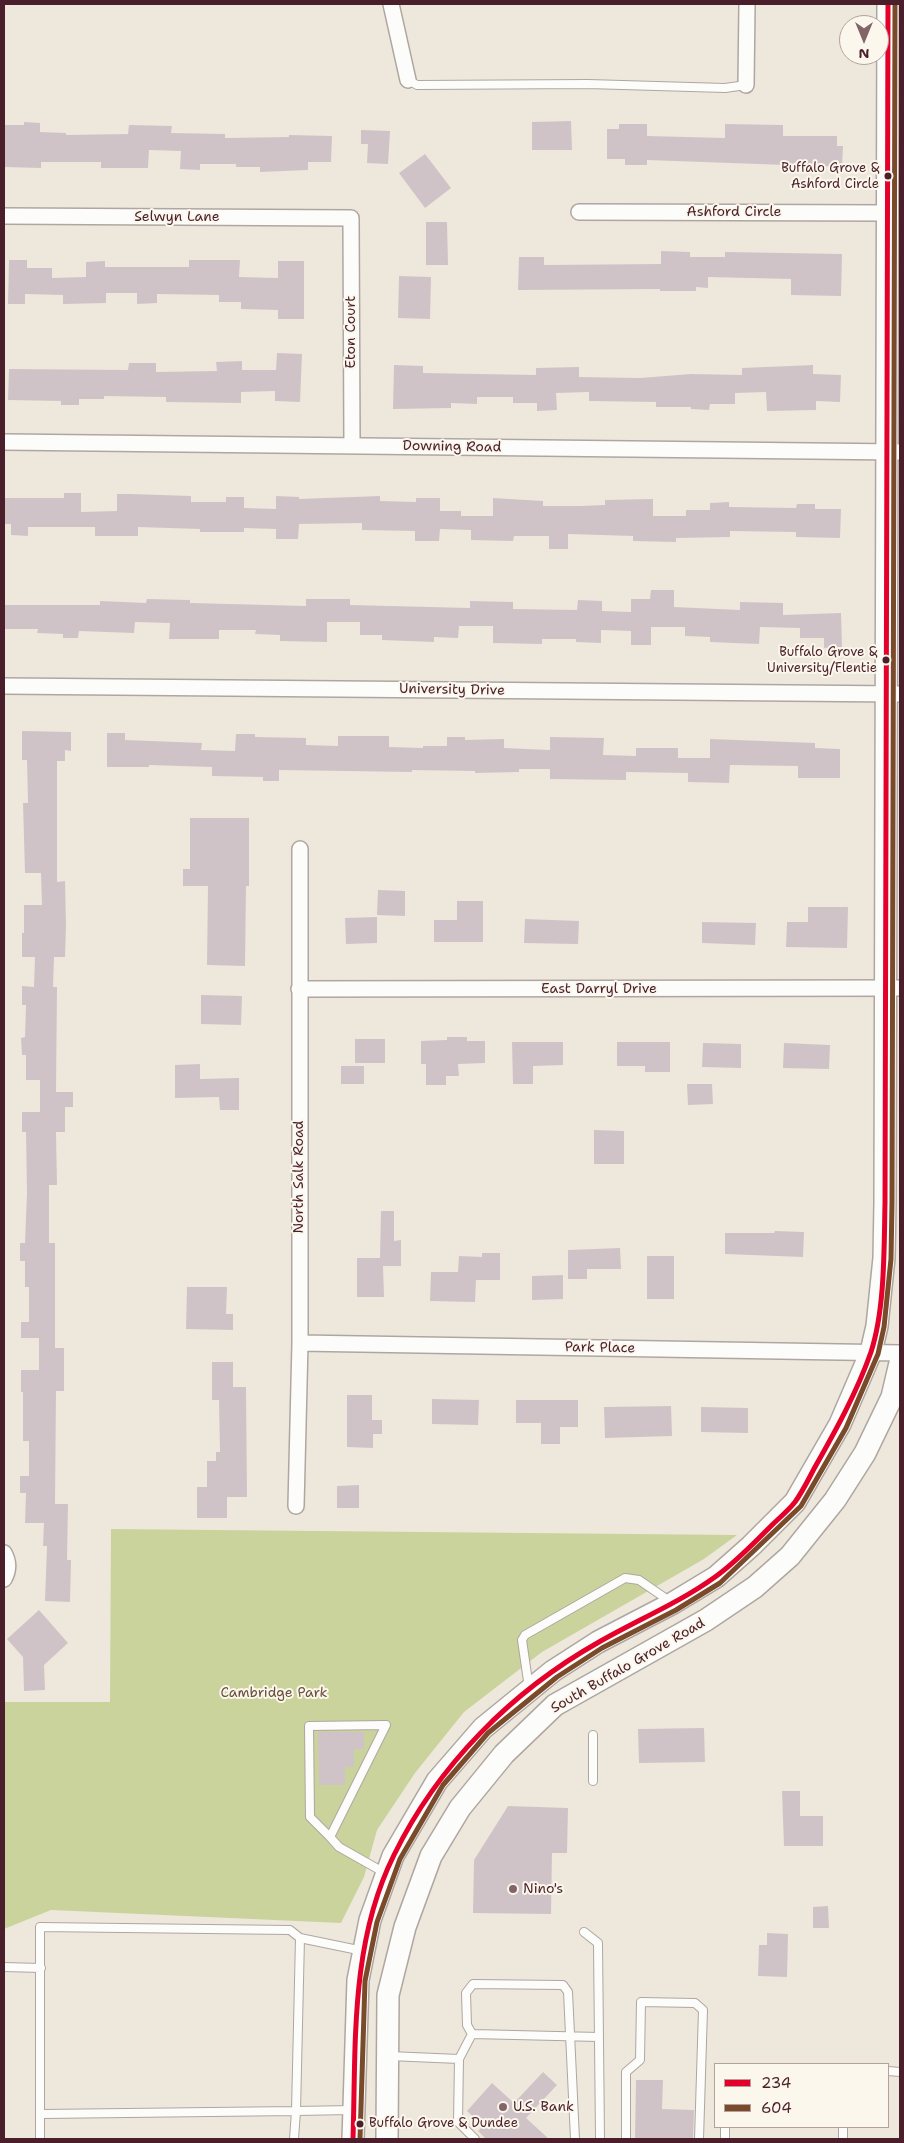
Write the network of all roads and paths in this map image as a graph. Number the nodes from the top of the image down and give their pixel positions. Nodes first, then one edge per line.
1 (391, 4) edge
2 (747, 4) edge
3 (888, 4) edge
4 (408, 80) joint
5 (746, 85) joint
6 (579, 212) dead end
7 (889, 213) junction
8 (4, 216) edge
9 (350, 218) joint
10 (4, 442) edge
11 (352, 446) junction
12 (894, 452) edge
13 (894, 658) edge
14 (4, 686) edge
15 (894, 694) edge
16 (300, 849) dead end
17 (894, 988) edge
18 (299, 989) junction
19 (300, 1343) junction
20 (871, 1352) junction
21 (900, 1353) edge
22 (900, 1362) edge
23 (296, 1506) dead end
24 (4, 1553) edge
25 (4, 1579) edge
26 (673, 1603) junction
27 (529, 1691) junction
28 (593, 1735) dead end
29 (593, 1781) dead end
30 (330, 1837) junction
31 (386, 1874) junction
32 (584, 1932) dead end
33 (300, 1938) junction
34 (364, 1951) junction
35 (4, 1967) edge
36 (41, 1968) junction
37 (472, 2034) junction
38 (599, 2037) junction
39 (569, 2038) junction
40 (386, 2056) junction
41 (460, 2059) junction
42 (354, 2110) junction
43 (296, 2111) junction
44 (42, 2114) junction
45 (40, 2139) edge
46 (294, 2139) edge
47 (353, 2139) edge
48 (387, 2139) edge
49 (475, 2139) edge
50 (575, 2139) edge
51 (600, 2139) edge
52 (626, 2139) edge
53 (699, 2139) edge

1 - 4 street
2 - 5 street
3 - 7 main road
4 - 5 lane
6 - 7 street, Ashford Circle
7 - 12 main road
8 - 9 street, Selwyn Lane
9 - 11 street, Eton Court
10 - 11 street, Downing Road
11 - 12 street, Downing Road
12 - 13 main road
13 - 15 main road
14 - 15 street, University Drive
15 - 17 main road
16 - 18 street, North Salk Road
17 - 18 street, East Darryl Drive
17 - 20 main road
18 - 19 street, North Salk Road
19 - 20 street, Park Place
19 - 23 street, North Salk Road
20 - 21 street, Park Place
20 - 26 main road
22 - 40 main road, South Buffalo Grove Road
24 - 25 street
26 - 27 main road
26 - 27 lane
27 - 31 main road
28 - 29 lane
30 - 30 lane
30 - 31 lane
31 - 34 main road
32 - 38 lane
33 - 34 lane
33 - 36 lane
33 - 43 lane
34 - 42 main road
35 - 36 lane
36 - 44 lane
37 - 39 lane
37 - 39 lane
37 - 41 lane
38 - 39 lane
38 - 51 lane
39 - 50 lane
40 - 41 lane
40 - 48 main road, South Buffalo Grove Road
41 - 49 lane
42 - 43 lane
42 - 47 main road
43 - 44 lane
43 - 46 lane
44 - 45 lane
52 - 53 lane

